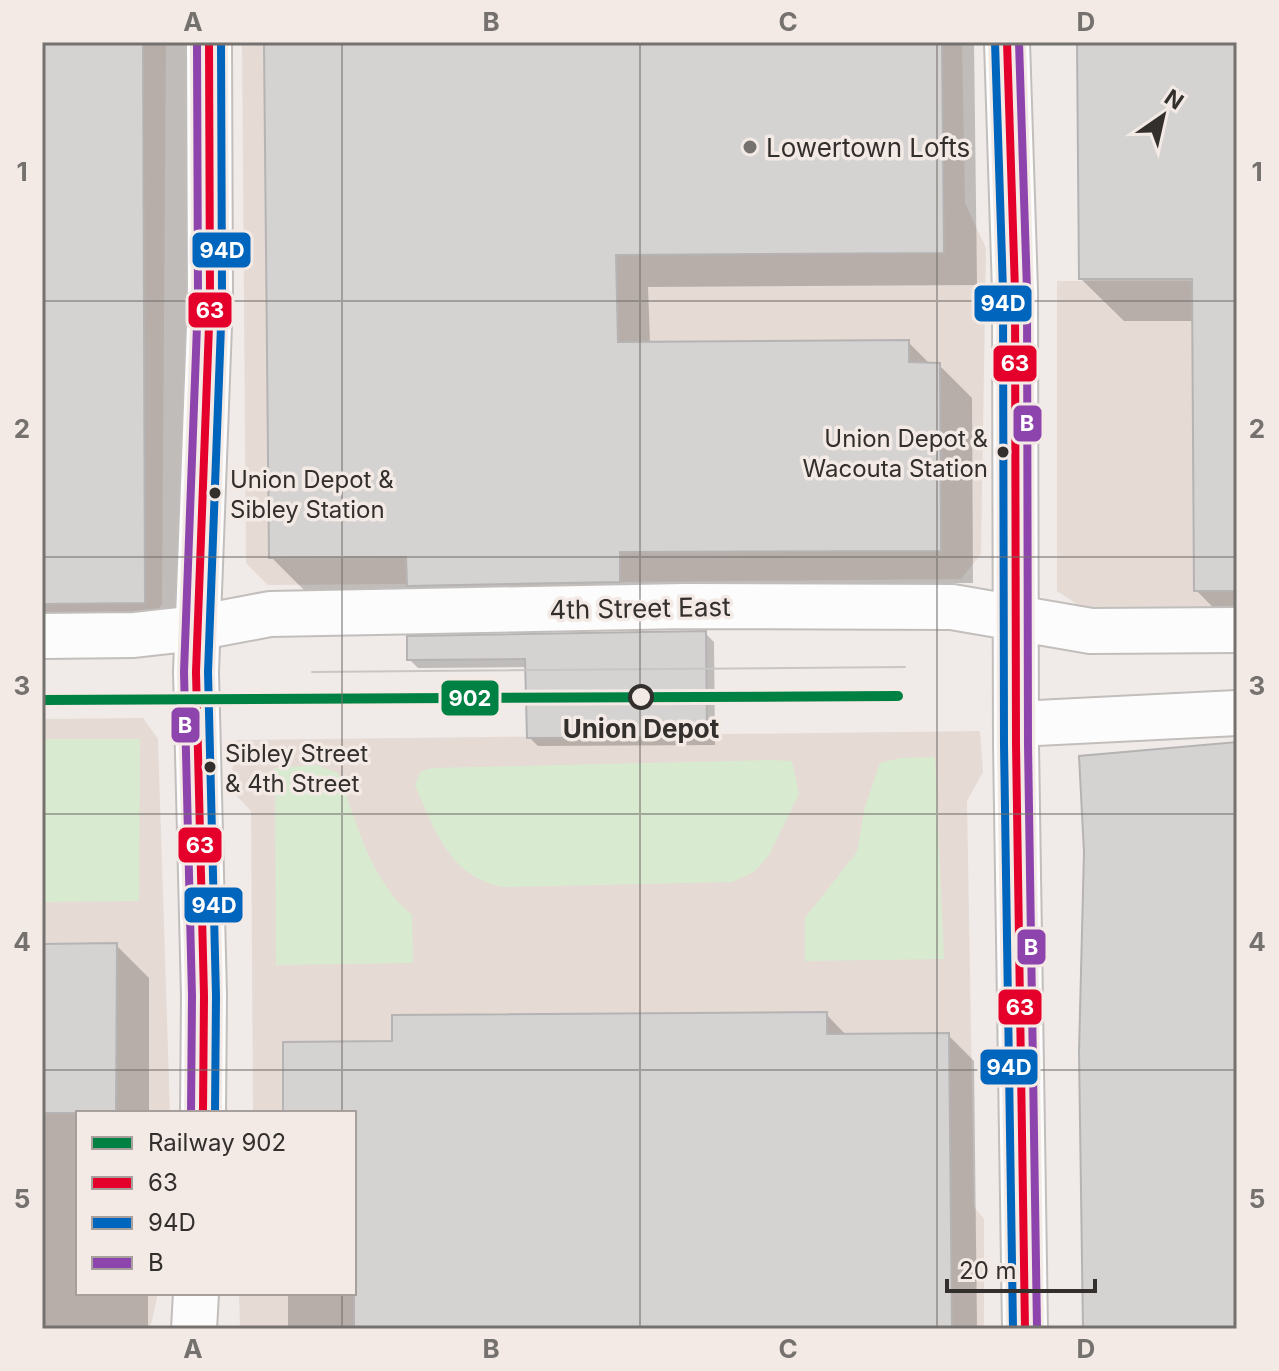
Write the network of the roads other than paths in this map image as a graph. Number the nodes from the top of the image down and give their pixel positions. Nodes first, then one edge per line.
1 (209, 42) edge
2 (1007, 42) edge
3 (1015, 620) junction
4 (196, 628) junction
5 (1237, 630) edge
6 (42, 636) edge
7 (1237, 713) edge
8 (1016, 724) junction
9 (203, 1111) edge
10 (196, 1295) edge
11 (194, 1329) edge
12 (1025, 1329) edge

1 - 4 street
2 - 3 street
3 - 4 street, 4th Street East
3 - 5 street, 4th Street East
3 - 8 street
4 - 6 street, 4th Street East
4 - 9 street
7 - 8 street
8 - 12 street
10 - 11 street

